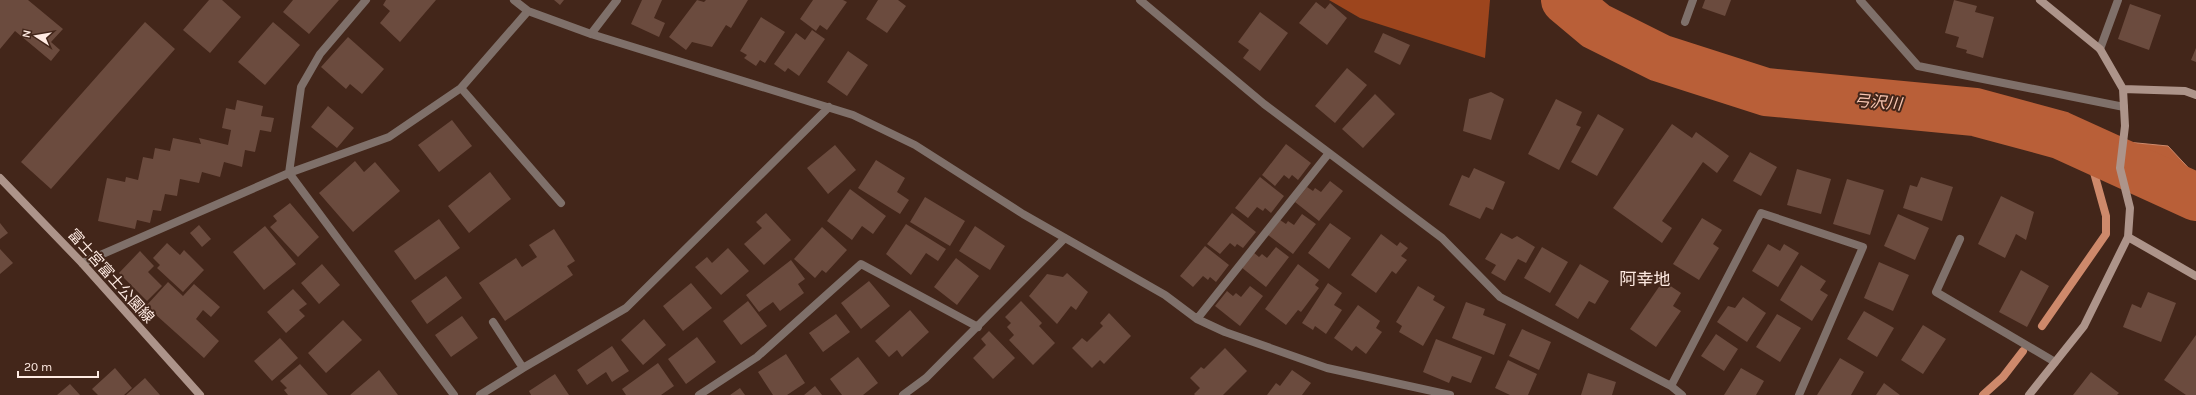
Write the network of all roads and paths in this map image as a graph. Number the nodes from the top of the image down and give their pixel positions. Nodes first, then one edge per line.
1 (366, 0) edge
2 (514, 0) edge
3 (617, 0) edge
4 (1140, 0) edge
5 (1693, 0) edge
6 (1860, 0) edge
7 (2040, 0) edge
8 (2118, 0) edge
9 (528, 11) junction
10 (1685, 22) dead end
11 (591, 34) junction
12 (2100, 49) junction
13 (461, 88) junction
14 (2123, 89) junction
15 (2196, 95) edge
16 (830, 107) junction
17 (2124, 107) junction
18 (1329, 153) junction
19 (289, 173) junction
20 (0, 178) edge
21 (561, 203) dead end
22 (2128, 237) junction
23 (1065, 238) junction
24 (1960, 239) dead end
25 (82, 263) junction
26 (2196, 276) edge
27 (1197, 319) junction
28 (493, 322) dead end
29 (978, 327) junction
30 (2055, 362) junction
31 (523, 368) junction
32 (1671, 386) junction
33 (200, 395) edge
34 (454, 395) edge
35 (480, 395) edge
36 (698, 395) edge
37 (903, 395) edge
38 (1450, 395) edge
39 (1682, 395) edge
40 (1799, 395) edge
41 (2029, 395) edge

1 - 19 street
2 - 9 street
3 - 11 street
4 - 18 street
5 - 10 street
6 - 17 street
7 - 12 street
8 - 12 street
9 - 11 street
9 - 13 street
11 - 16 street
12 - 14 street
13 - 19 street
13 - 21 street
14 - 15 street
14 - 17 street
16 - 23 street
16 - 31 street
17 - 22 street
18 - 27 street
18 - 32 street
19 - 25 street
19 - 34 street
20 - 25 street, 富士宮富士公園線
22 - 26 street
22 - 30 street
23 - 27 street
23 - 29 street
24 - 30 street
25 - 33 street, 富士宮富士公園線
27 - 38 street
28 - 31 street
29 - 36 street
29 - 37 street
30 - 41 street
31 - 35 street
32 - 39 street
32 - 40 street

